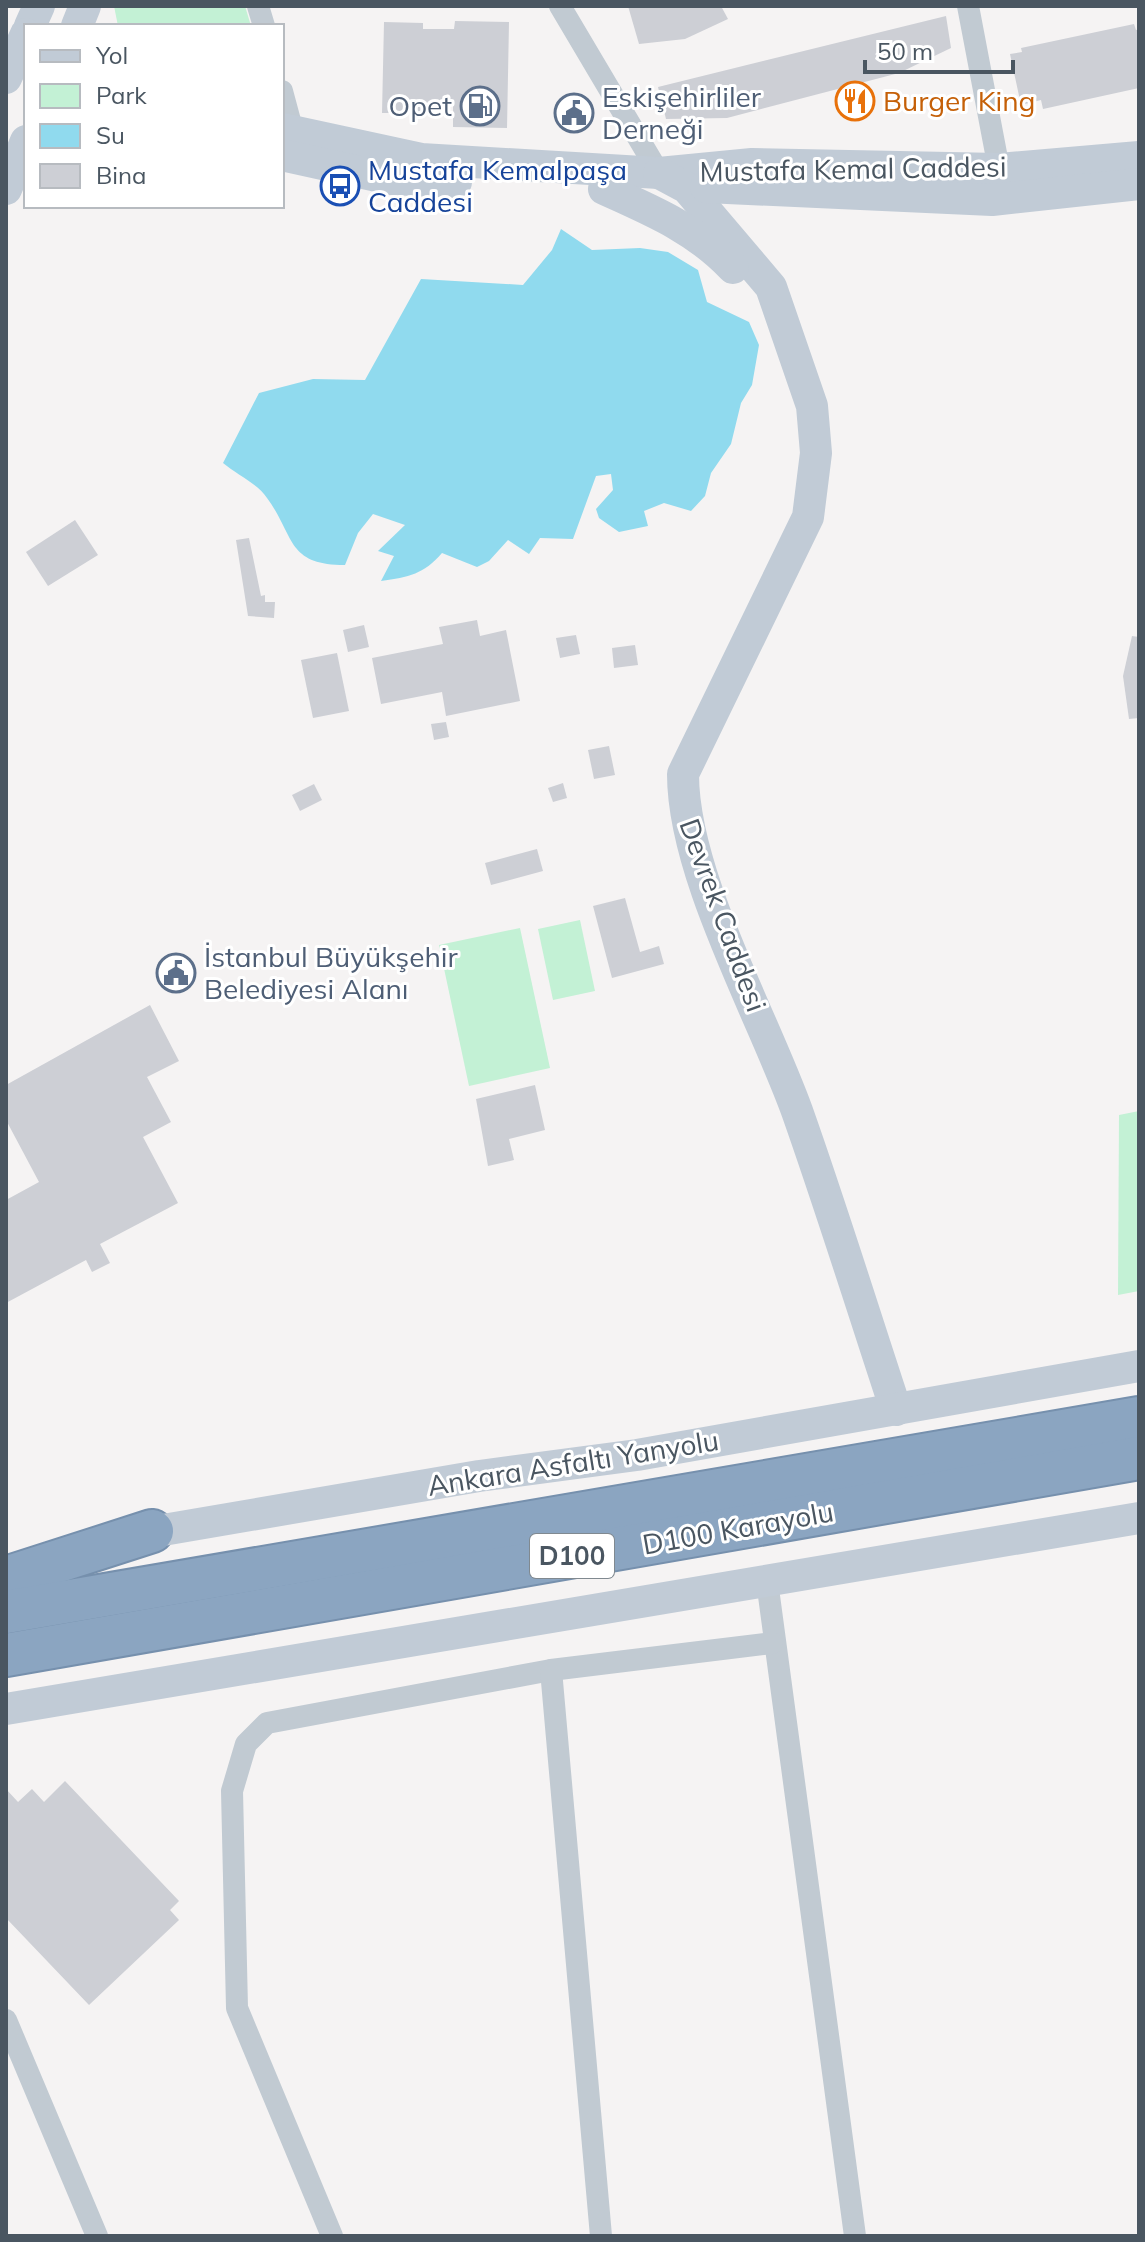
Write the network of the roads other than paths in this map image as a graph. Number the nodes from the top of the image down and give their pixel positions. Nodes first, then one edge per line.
1 (560, 6) edge
2 (968, 6) edge
3 (16, 54) edge
4 (24, 76) edge
5 (284, 115) edge
6 (286, 139) edge
7 (24, 147) edge
8 (1139, 157) edge
9 (999, 169) junction
10 (14, 175) edge
11 (673, 180) junction
12 (1139, 184) edge
13 (758, 187) junction
14 (604, 189) junction
15 (737, 246) junction
16 (790, 335) junction
17 (1139, 1366) edge
18 (896, 1410) junction
19 (1139, 1418) edge
20 (1139, 1458) edge
21 (1139, 1518) edge
22 (152, 1531) junction
23 (6, 1558) edge
24 (6, 1578) edge
25 (767, 1581) junction
26 (6, 1612) edge
27 (772, 1643) junction
28 (6, 1655) edge
29 (551, 1670) junction
30 (6, 1709) edge
31 (6, 2020) edge
32 (97, 2236) edge
33 (332, 2236) edge
34 (601, 2236) edge
35 (855, 2236) edge

1 - 11 street
2 - 9 street
3 - 4 street
5 - 6 street
6 - 11 street, Mustafa Kemal Caddesi
6 - 14 street, Mustafa Kemal Caddesi
7 - 10 street
8 - 9 street, Mustafa Kemal Caddesi
9 - 11 street, Mustafa Kemal Caddesi
11 - 13 street, Mustafa Kemal Caddesi
11 - 14 street, Mustafa Kemal Caddesi
11 - 15 street, Devrek Caddesi
12 - 13 street, Mustafa Kemal Caddesi
13 - 15 street, Devrek Caddesi
14 - 16 street, Devrek Caddesi
15 - 16 street, Devrek Caddesi
16 - 18 street, Devrek Caddesi
17 - 18 street, Ankara Asfaltı Yanyolu
18 - 22 street, Ankara Asfaltı Yanyolu
19 - 26 highway, D100 Karayolu / D100
20 - 28 highway, D100 Karayolu / D100
21 - 25 street
22 - 23 street, Ankara Asfaltı Yanyolu
22 - 24 highway
25 - 27 street
25 - 30 street
27 - 29 street
27 - 35 street
29 - 33 street
29 - 34 street
31 - 32 street

